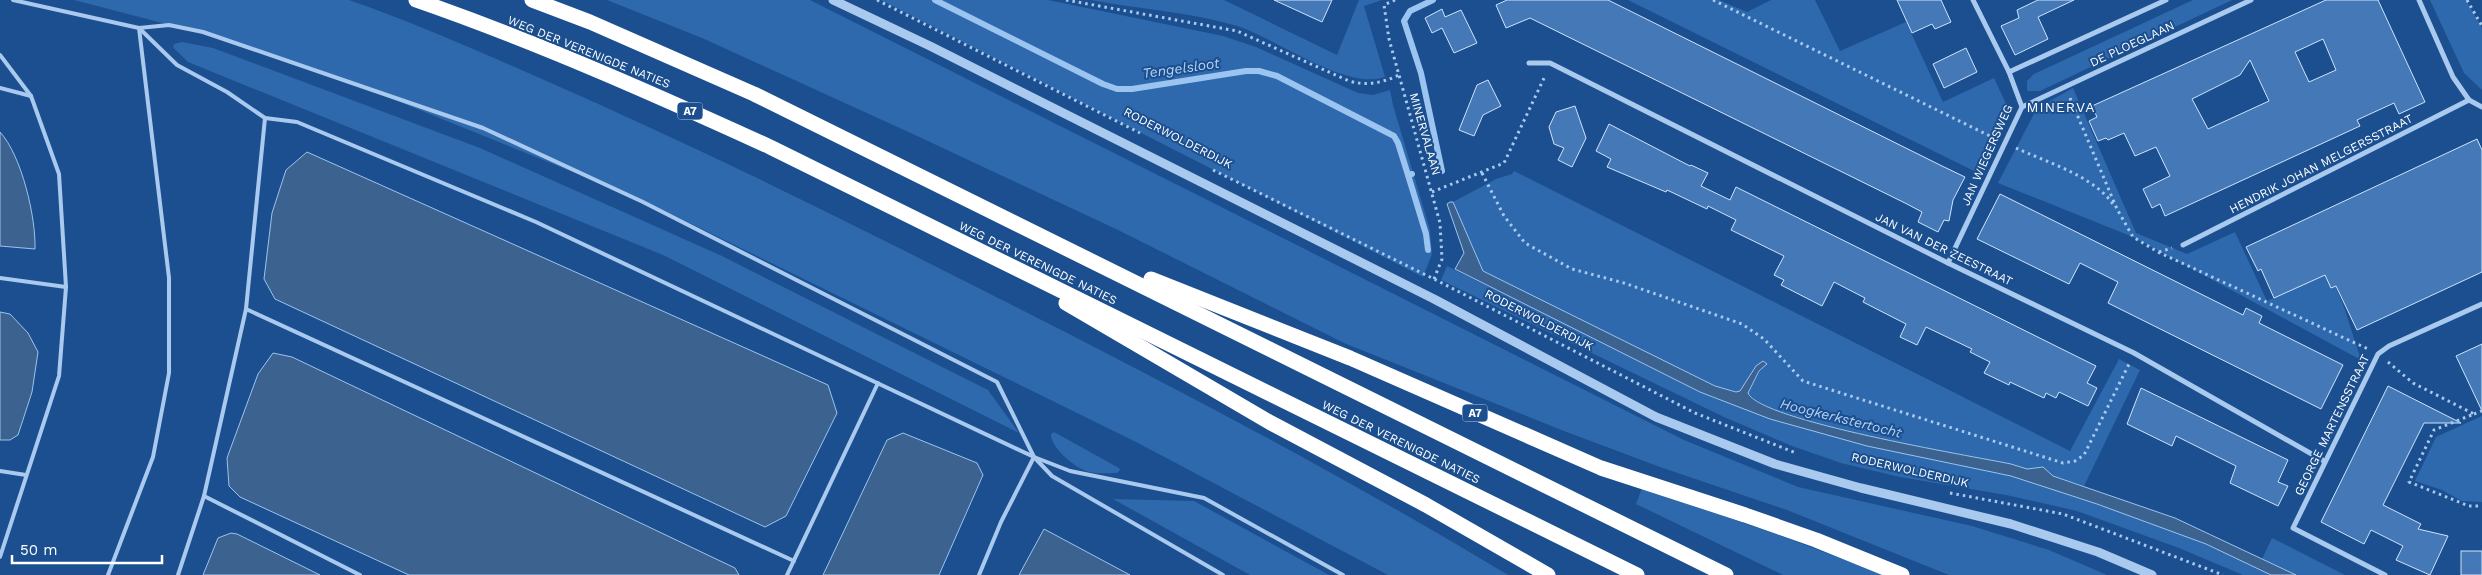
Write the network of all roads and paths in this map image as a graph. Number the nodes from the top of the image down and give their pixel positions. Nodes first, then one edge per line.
1 (14, 0) edge
2 (416, 0) edge
3 (532, 0) edge
4 (832, 0) edge
5 (877, 0) edge
6 (1066, 0) edge
7 (1383, 0) edge
8 (1395, 0) edge
9 (1713, 0) edge
10 (1973, 0) edge
11 (2166, 0) edge
12 (2251, 0) edge
13 (2419, 0) edge
14 (2467, 0) edge
15 (1384, 5) junction
16 (2482, 26) edge
17 (139, 28) junction
18 (0, 55) edge
19 (1529, 63) dead end
20 (1550, 63) junction
21 (2009, 72) junction
22 (1399, 75) junction
23 (2065, 85) junction
24 (0, 88) edge
25 (31, 96) junction
26 (2468, 100) junction
27 (2022, 107) junction
28 (2482, 107) edge
29 (265, 118) junction
30 (1142, 134) dead end
31 (2006, 143) junction
32 (1204, 166) dead end
33 (1482, 173) junction
34 (1432, 192) junction
35 (2116, 209) junction
36 (956, 240) junction
37 (1052, 240) junction
38 (2183, 245) dead end
39 (1948, 263) junction
40 (0, 278) edge
41 (1434, 279) junction
42 (66, 287) junction
43 (2482, 304) edge
44 (246, 309) junction
45 (2134, 353) junction
46 (2378, 354) junction
47 (878, 383) junction
48 (2482, 411) edge
49 (2474, 414) junction
50 (1802, 455) dead end
51 (1034, 457) junction
52 (2324, 461) junction
53 (0, 471) edge
54 (26, 475) junction
55 (1943, 492) dead end
56 (204, 496) junction
57 (2482, 506) edge
58 (0, 556) edge
59 (794, 561) junction
60 (108, 575) edge
61 (178, 575) edge
62 (360, 575) edge
63 (787, 575) edge
64 (979, 575) edge
65 (1223, 575) edge
66 (1344, 575) edge
67 (1548, 575) edge
68 (1636, 575) edge
69 (1726, 575) edge
70 (1902, 575) edge
71 (2152, 575) edge
72 (2223, 575) edge
73 (2384, 575) edge

1 - 17 lane
2 - 36 highway, WEG DER VERENIGDE NATIES / A7
3 - 37 highway, WEG DER VERENIGDE NATIES / A7
4 - 71 street
5 - 30 path, RODERWOLDERDIJK
6 - 22 path
7 - 15 path, MINERVALAAN
8 - 15 path
9 - 31 path
10 - 21 street, JAN WIEGERSWEG
11 - 21 street, DE PLOEGLAAN
12 - 23 street, DE PLOEGLAAN
13 - 26 street
14 - 16 path
15 - 22 path, MINERVALAAN
17 - 29 lane
17 - 51 lane
17 - 60 lane
18 - 25 lane
19 - 20 street, JAN VAN DER ZEESTRAAT
20 - 33 path
20 - 39 street, JAN VAN DER ZEESTRAAT
21 - 27 street, JAN WIEGERSWEG
22 - 34 path, MINERVALAAN
23 - 27 street, DE PLOEGLAAN
23 - 35 path
24 - 25 lane
25 - 42 lane
26 - 28 street
26 - 38 street, HENDRIK JOHAN MELGERSSTRAAT
27 - 31 street, JAN WIEGERSWEG
29 - 44 lane
29 - 47 lane
31 - 35 path
31 - 39 street, JAN WIEGERSWEG
32 - 41 path, RODERWOLDERDIJK
33 - 34 path
33 - 45 path
34 - 41 path, MINERVALAAN
35 - 46 path
36 - 67 highway, A7
36 - 68 highway, WEG DER VERENIGDE NATIES / A7
37 - 69 highway, WEG DER VERENIGDE NATIES / A7
37 - 70 highway, A7
39 - 45 street, JAN VAN DER ZEESTRAAT
40 - 42 lane
41 - 50 path, RODERWOLDERDIJK
42 - 54 lane
43 - 46 street, GEORGE MARTENSSTRAAT
44 - 56 lane
44 - 59 lane
45 - 52 street, JAN VAN DER ZEESTRAAT
46 - 49 path
46 - 52 street, GEORGE MARTENSSTRAAT
47 - 51 lane
47 - 59 lane
48 - 49 path
49 - 57 path
51 - 64 lane
51 - 65 lane
51 - 66 lane
52 - 73 street, GEORGE MARTENSSTRAAT
53 - 54 lane
54 - 58 lane
55 - 72 path, RODERWOLDERDIJK
56 - 61 lane
56 - 62 lane
59 - 63 lane

